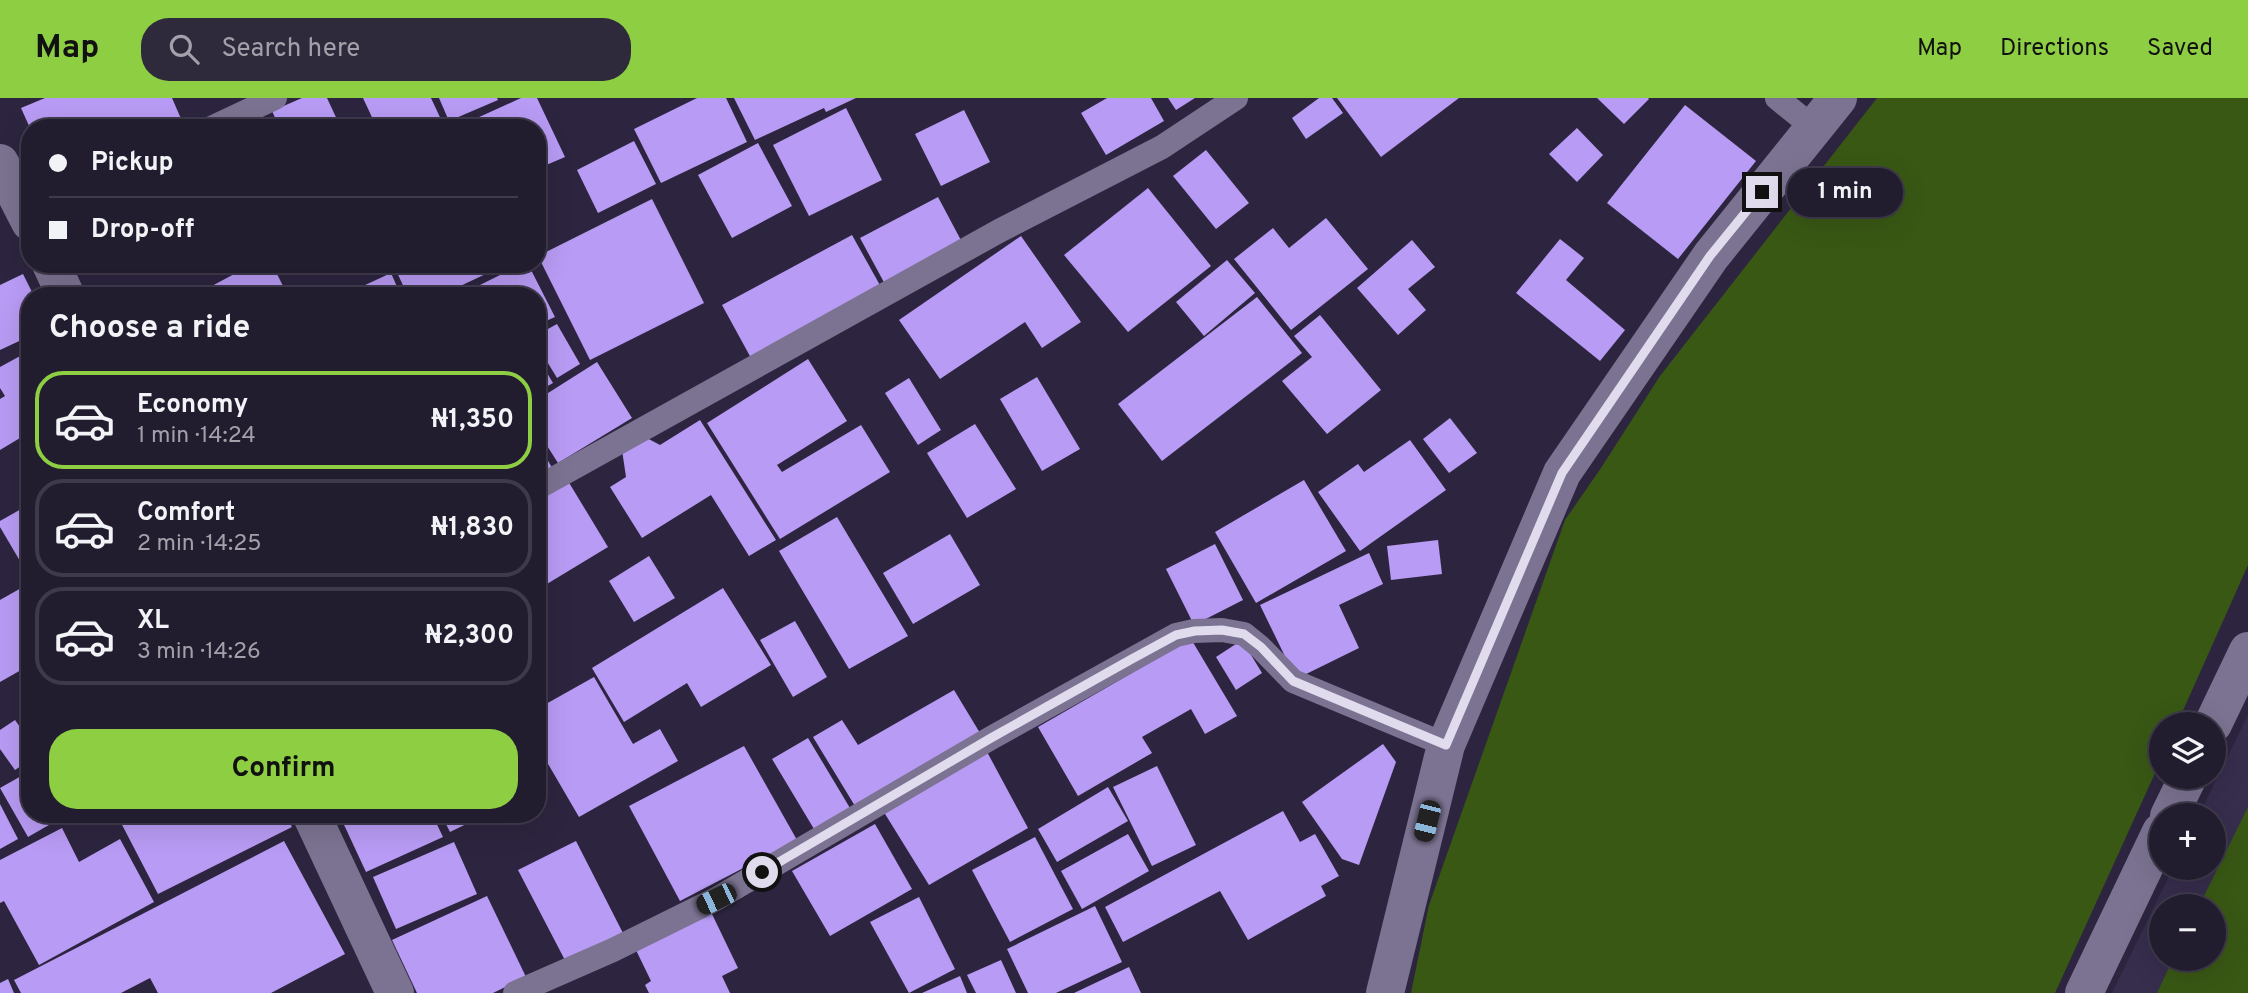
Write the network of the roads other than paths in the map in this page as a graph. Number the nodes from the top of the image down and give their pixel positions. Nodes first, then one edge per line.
1 (275, 98) edge
2 (1236, 98) edge
3 (1777, 98) edge
4 (1838, 98) edge
5 (230, 119) edge
6 (1814, 128) junction
7 (0, 163) edge
8 (21, 203) edge
9 (546, 483) edge
10 (2248, 651) edge
11 (2219, 712) edge
12 (1446, 745) junction
13 (315, 823) edge
14 (2149, 857) edge
15 (395, 993) edge
16 (515, 993) edge
17 (1385, 993) edge
18 (2084, 993) edge

1 - 5 lane
2 - 9 lane
3 - 6 lane
4 - 6 street
6 - 12 street
7 - 8 street
10 - 11 street
12 - 16 lane
12 - 17 street
13 - 15 street
14 - 18 street

